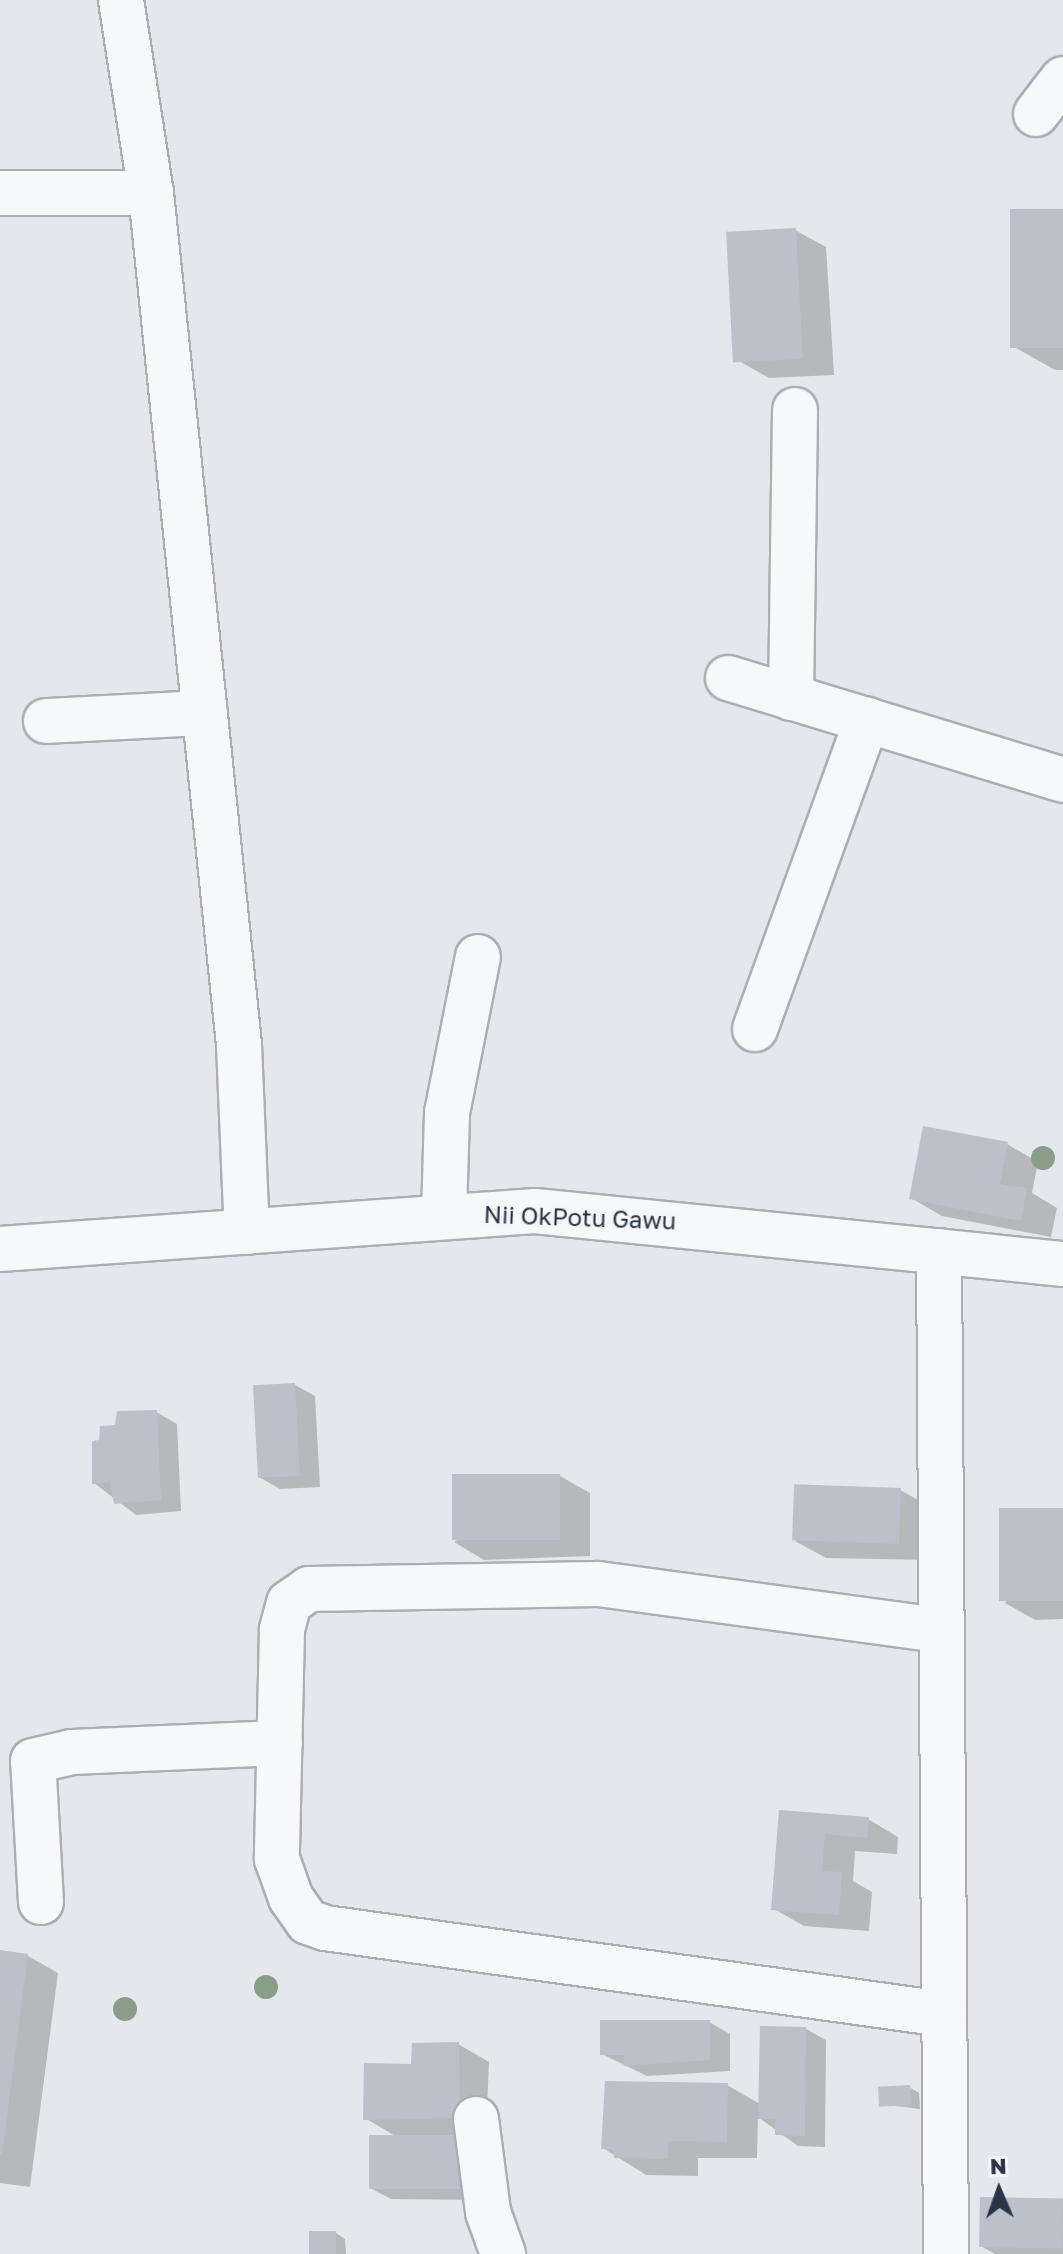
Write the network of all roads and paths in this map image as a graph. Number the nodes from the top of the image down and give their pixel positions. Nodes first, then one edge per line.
1 (121, 0) edge
2 (1063, 79) edge
3 (1036, 114) dead end
4 (0, 193) edge
5 (151, 193) junction
6 (795, 410) dead end
7 (728, 678) dead end
8 (791, 698) junction
9 (205, 713) junction
10 (867, 720) junction
11 (46, 721) dead end
12 (1063, 780) edge
13 (478, 957) dead end
14 (755, 1029) dead end
15 (444, 1215) junction
16 (247, 1232) junction
17 (0, 1249) edge
18 (939, 1251) junction
19 (1063, 1264) edge
20 (939, 1630) junction
21 (280, 1743) junction
22 (41, 1902) dead end
23 (943, 2014) junction
24 (476, 2119) dead end
25 (503, 2254) edge
26 (946, 2254) edge

1 - 5 street
2 - 3 street
4 - 5 street
5 - 9 street
6 - 8 street
7 - 8 street
8 - 10 street
9 - 11 street
9 - 16 street
10 - 12 street
10 - 14 street
13 - 15 street
15 - 16 street, Nii OkPotu Gawu
15 - 18 street, Nii OkPotu Gawu
16 - 17 street, Nii OkPotu Gawu
18 - 19 street, Nii OkPotu Gawu
18 - 20 street
20 - 21 street
20 - 23 street
21 - 22 street
21 - 23 street
23 - 26 street
24 - 25 street

